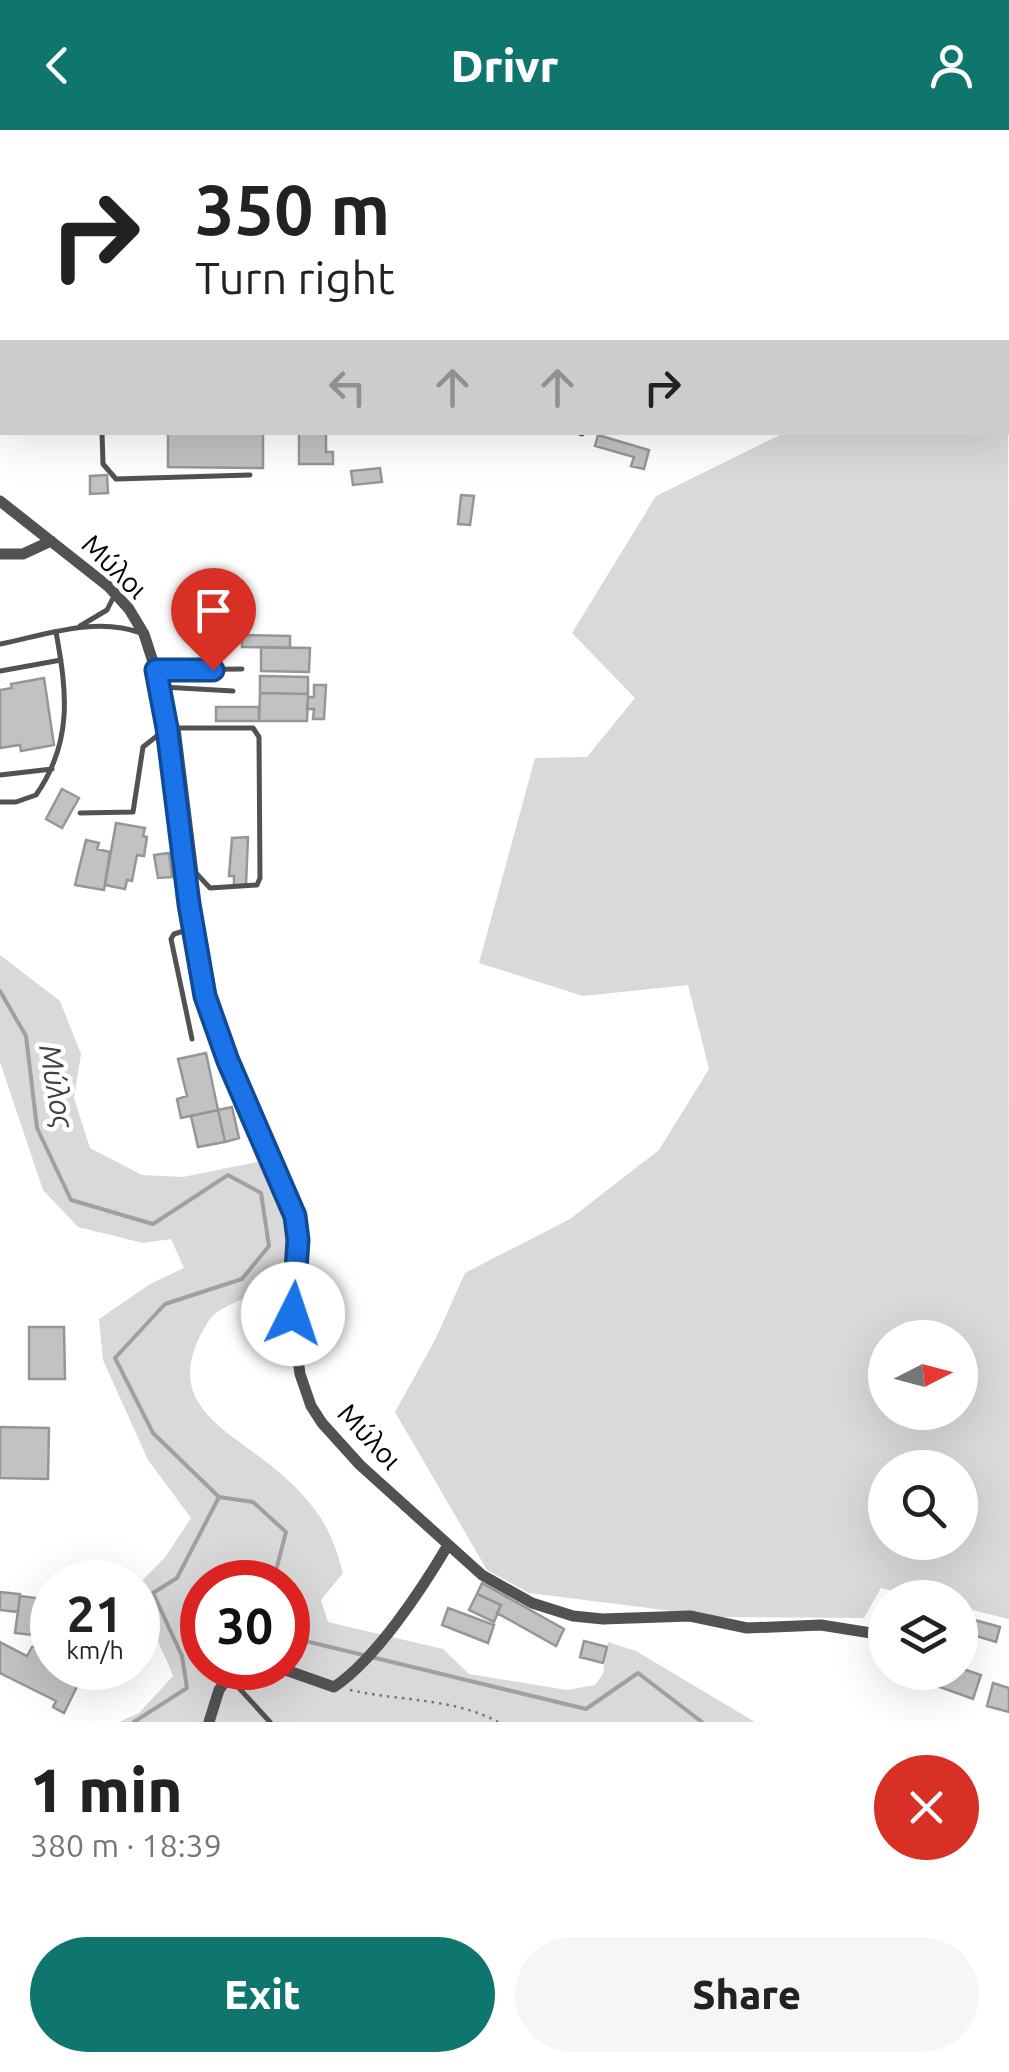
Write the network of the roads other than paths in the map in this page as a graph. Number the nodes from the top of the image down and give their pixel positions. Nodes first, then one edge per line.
1 (102, 435) edge
2 (250, 475) dead end
3 (0, 501) edge
4 (51, 542) junction
5 (0, 554) edge
6 (115, 593) junction
7 (79, 627) junction
8 (56, 632) junction
9 (144, 634) junction
10 (0, 644) edge
11 (61, 660) junction
12 (242, 669) dead end
13 (156, 670) junction
14 (0, 671) edge
15 (160, 687) junction
16 (232, 691) dead end
17 (172, 728) junction
18 (52, 769) junction
19 (0, 776) edge
20 (0, 802) edge
21 (80, 812) dead end
22 (193, 928) junction
23 (192, 1038) dead end
24 (448, 1546) junction
25 (868, 1633) edge
26 (310, 1679) edge
27 (219, 1690) edge
28 (245, 1690) edge
29 (209, 1722) edge
30 (270, 1722) edge

1 - 2 lane
3 - 4 street, Μύλοι
4 - 5 street
4 - 6 street, Μύλοι
6 - 7 lane
6 - 9 street, Μύλοι
7 - 8 lane
7 - 9 lane
8 - 10 lane
8 - 11 lane
9 - 13 street, Μύλοι
11 - 14 lane
11 - 18 lane
12 - 13 lane
13 - 15 street, Μύλοι
15 - 16 lane
15 - 17 street, Μύλοι
17 - 17 lane
17 - 21 lane
17 - 22 street, Μύλοι
18 - 19 lane
18 - 20 lane
22 - 23 lane
22 - 24 street, Μύλοι
24 - 25 street, Μύλοι
24 - 26 street
27 - 29 street
28 - 30 lane

